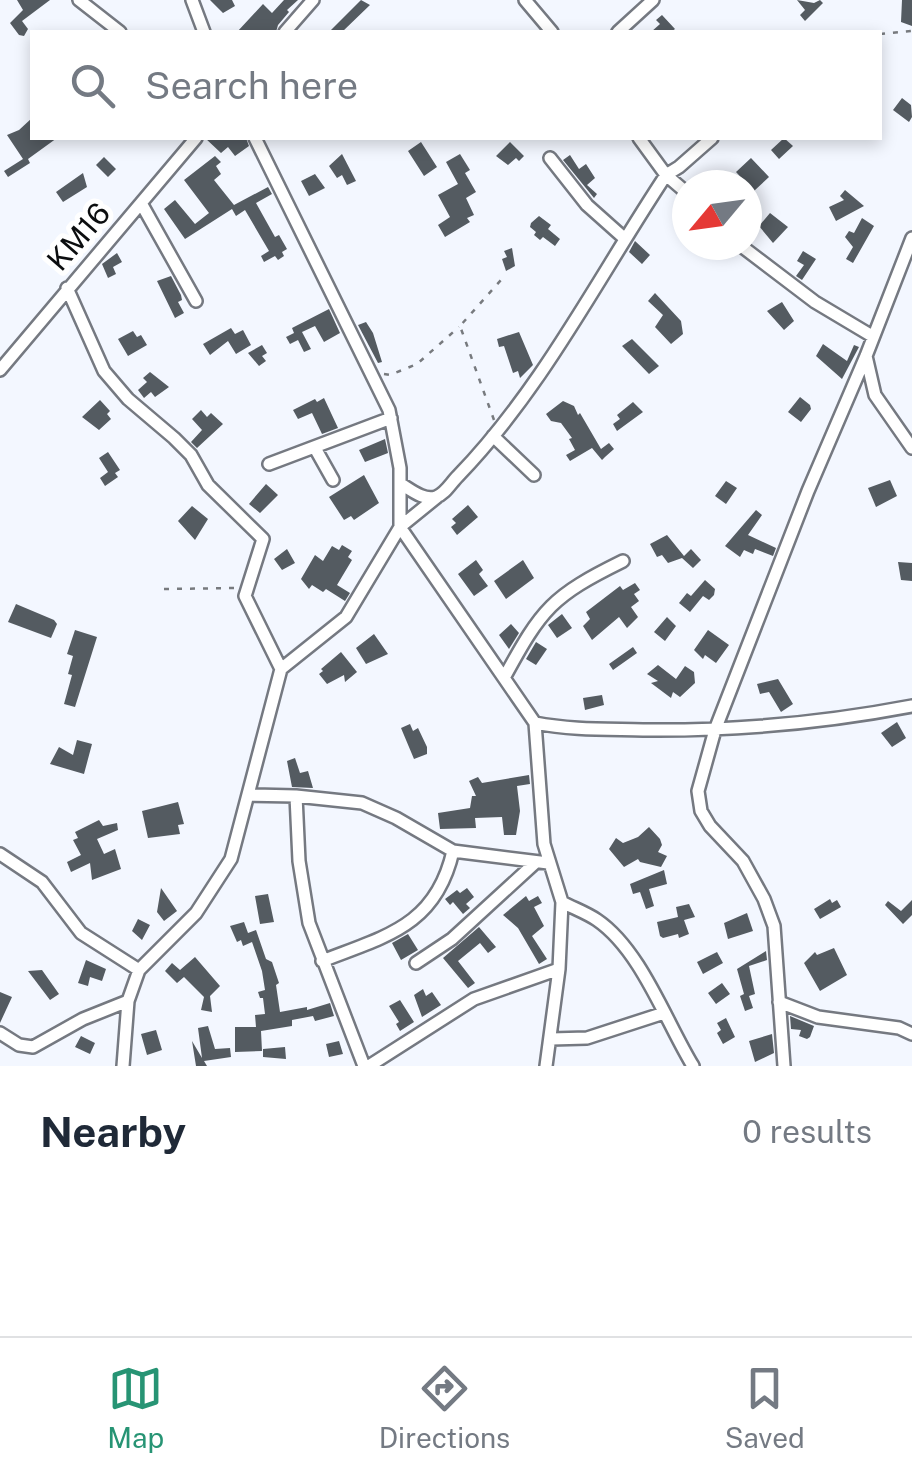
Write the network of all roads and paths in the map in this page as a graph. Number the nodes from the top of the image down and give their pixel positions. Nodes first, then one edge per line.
1 (79, 0) edge
2 (192, 0) edge
3 (314, 0) edge
4 (525, 0) edge
5 (653, 0) edge
6 (117, 30) edge
7 (203, 30) edge
8 (287, 30) edge
9 (550, 30) edge
10 (620, 30) edge
11 (912, 31) edge
12 (882, 34) edge
13 (194, 140) edge
14 (256, 140) edge
15 (640, 140) edge
16 (710, 140) edge
17 (550, 158) dead end
18 (666, 174) junction
19 (672, 179) edge
20 (141, 204) junction
21 (624, 238) junction
22 (912, 238) edge
23 (760, 260) edge
24 (501, 280) dead end
25 (67, 288) junction
26 (196, 301) dead end
27 (460, 326) junction
28 (872, 336) junction
29 (866, 356) junction
30 (0, 370) edge
31 (370, 370) junction
32 (391, 418) junction
33 (495, 434) junction
34 (315, 448) junction
35 (912, 448) edge
36 (269, 464) dead end
37 (534, 475) dead end
38 (332, 480) dead end
39 (402, 484) junction
40 (437, 497) junction
41 (400, 526) junction
42 (623, 561) dead end
43 (246, 588) junction
44 (164, 589) dead end
45 (281, 669) junction
46 (504, 678) junction
47 (912, 706) edge
48 (534, 723) junction
49 (715, 730) junction
50 (248, 795) junction
51 (296, 796) junction
52 (453, 851) junction
53 (0, 854) edge
54 (541, 863) junction
55 (562, 902) junction
56 (322, 961) junction
57 (416, 963) dead end
58 (559, 969) junction
59 (140, 970) junction
60 (128, 1002) junction
61 (779, 1002) junction
62 (664, 1014) junction
63 (0, 1034) edge
64 (912, 1034) edge
65 (550, 1039) junction
66 (123, 1066) edge
67 (367, 1066) edge
68 (546, 1066) edge
69 (692, 1066) edge
70 (784, 1066) edge

1 - 6 street
2 - 7 street
3 - 8 street
4 - 9 street
5 - 10 street
11 - 12 path
13 - 20 street, KM16
14 - 31 street
15 - 18 street
16 - 18 street
17 - 21 street
18 - 19 street
18 - 21 street
20 - 25 street, KM16
20 - 26 street
21 - 33 street
22 - 28 street
23 - 28 street
24 - 27 path
25 - 30 street, KM16
25 - 43 street
27 - 31 path
27 - 33 path
28 - 29 street
29 - 35 street
29 - 49 street
31 - 32 street
32 - 34 street
32 - 39 street
33 - 37 street
33 - 40 street
34 - 36 street
34 - 38 street
39 - 40 street
39 - 41 street
40 - 41 street
41 - 45 street
41 - 46 street
42 - 46 street
43 - 44 path
43 - 45 street
45 - 50 street
46 - 48 street
47 - 49 street
48 - 49 street
48 - 54 street
49 - 61 street
50 - 51 street
50 - 59 street
51 - 52 street
51 - 56 street
52 - 54 street
52 - 56 street
53 - 59 street
54 - 55 street
54 - 57 street
55 - 58 street
55 - 62 street
56 - 67 street
58 - 65 street
58 - 67 street
59 - 60 street
60 - 63 street
60 - 66 street
61 - 64 street
61 - 70 street
62 - 65 street
62 - 69 street
65 - 68 street

